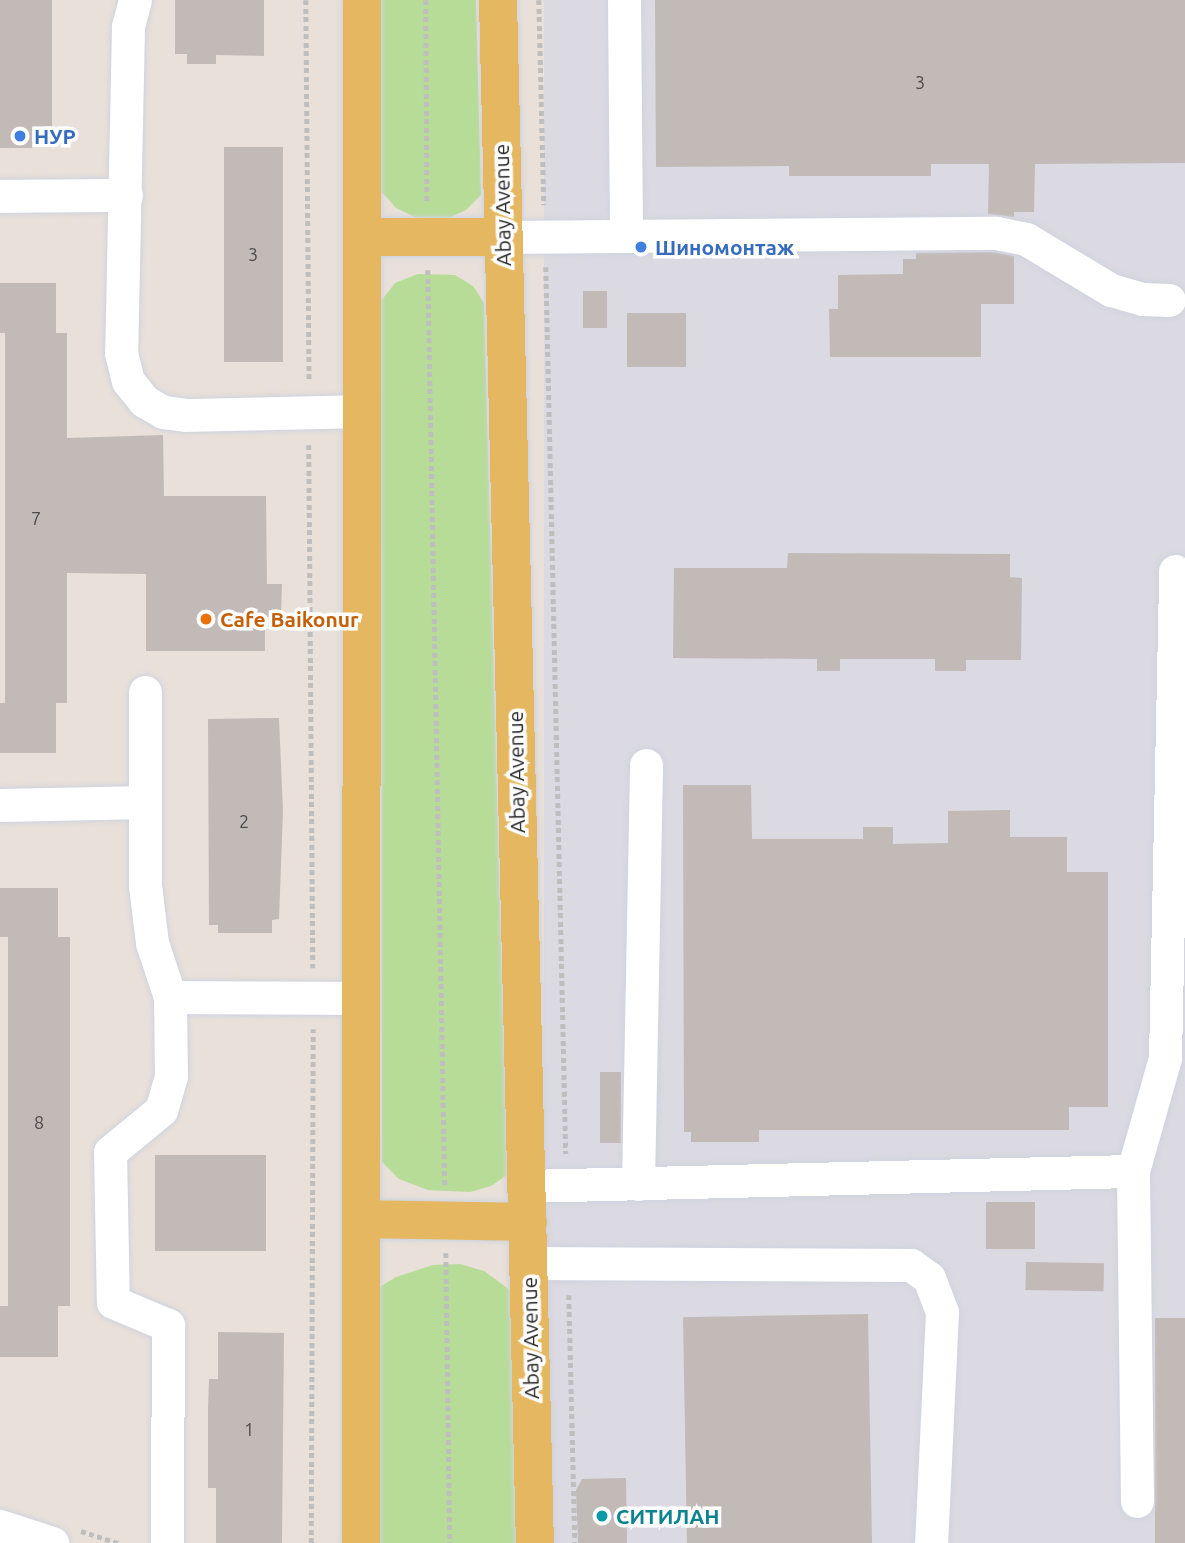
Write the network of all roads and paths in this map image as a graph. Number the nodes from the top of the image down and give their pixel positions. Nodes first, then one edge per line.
1 (135, 0) edge
2 (306, 0) edge
3 (362, 0) edge
4 (426, 0) edge
5 (498, 0) edge
6 (540, 0) edge
7 (624, 0) edge
8 (126, 195) junction
9 (0, 196) edge
10 (545, 236) junction
11 (626, 236) junction
12 (362, 237) junction
13 (427, 237) junction
14 (503, 237) junction
15 (1169, 300) dead end
16 (362, 411) junction
17 (309, 412) junction
18 (1175, 570) dead end
19 (145, 692) dead end
20 (646, 765) dead end
21 (144, 802) junction
22 (0, 805) edge
23 (170, 997) junction
24 (313, 998) junction
25 (361, 998) junction
26 (1133, 1171) junction
27 (638, 1184) junction
28 (578, 1185) junction
29 (527, 1204) junction
30 (361, 1219) junction
31 (446, 1219) junction
32 (529, 1263) junction
33 (579, 1263) junction
34 (1137, 1501) dead end
35 (0, 1527) edge
36 (52, 1543) edge
37 (167, 1543) edge
38 (311, 1543) edge
39 (361, 1543) edge
40 (450, 1543) edge
41 (535, 1543) edge
42 (575, 1543) edge
43 (931, 1543) edge

1 - 8 street
2 - 17 path
3 - 12 main road
4 - 13 path
5 - 14 main road, Abay Avenue
6 - 10 path
7 - 11 street
8 - 9 street
8 - 17 street
10 - 11 street
10 - 14 street
10 - 28 path
11 - 15 street
12 - 13 main road
12 - 16 main road
13 - 14 main road
13 - 31 path
14 - 29 main road, Abay Avenue
16 - 17 street
16 - 25 main road
17 - 24 path
18 - 26 street
19 - 21 street
20 - 27 street
21 - 22 street
21 - 23 street
23 - 24 street
23 - 37 street
24 - 25 street
24 - 38 path
25 - 30 main road
26 - 27 street
26 - 34 street
27 - 28 street
28 - 29 street
29 - 31 main road
29 - 32 main road, Abay Avenue
30 - 31 main road
30 - 39 main road
31 - 40 path
32 - 33 street
32 - 41 main road, Abay Avenue
33 - 42 path
33 - 43 street
35 - 36 street

